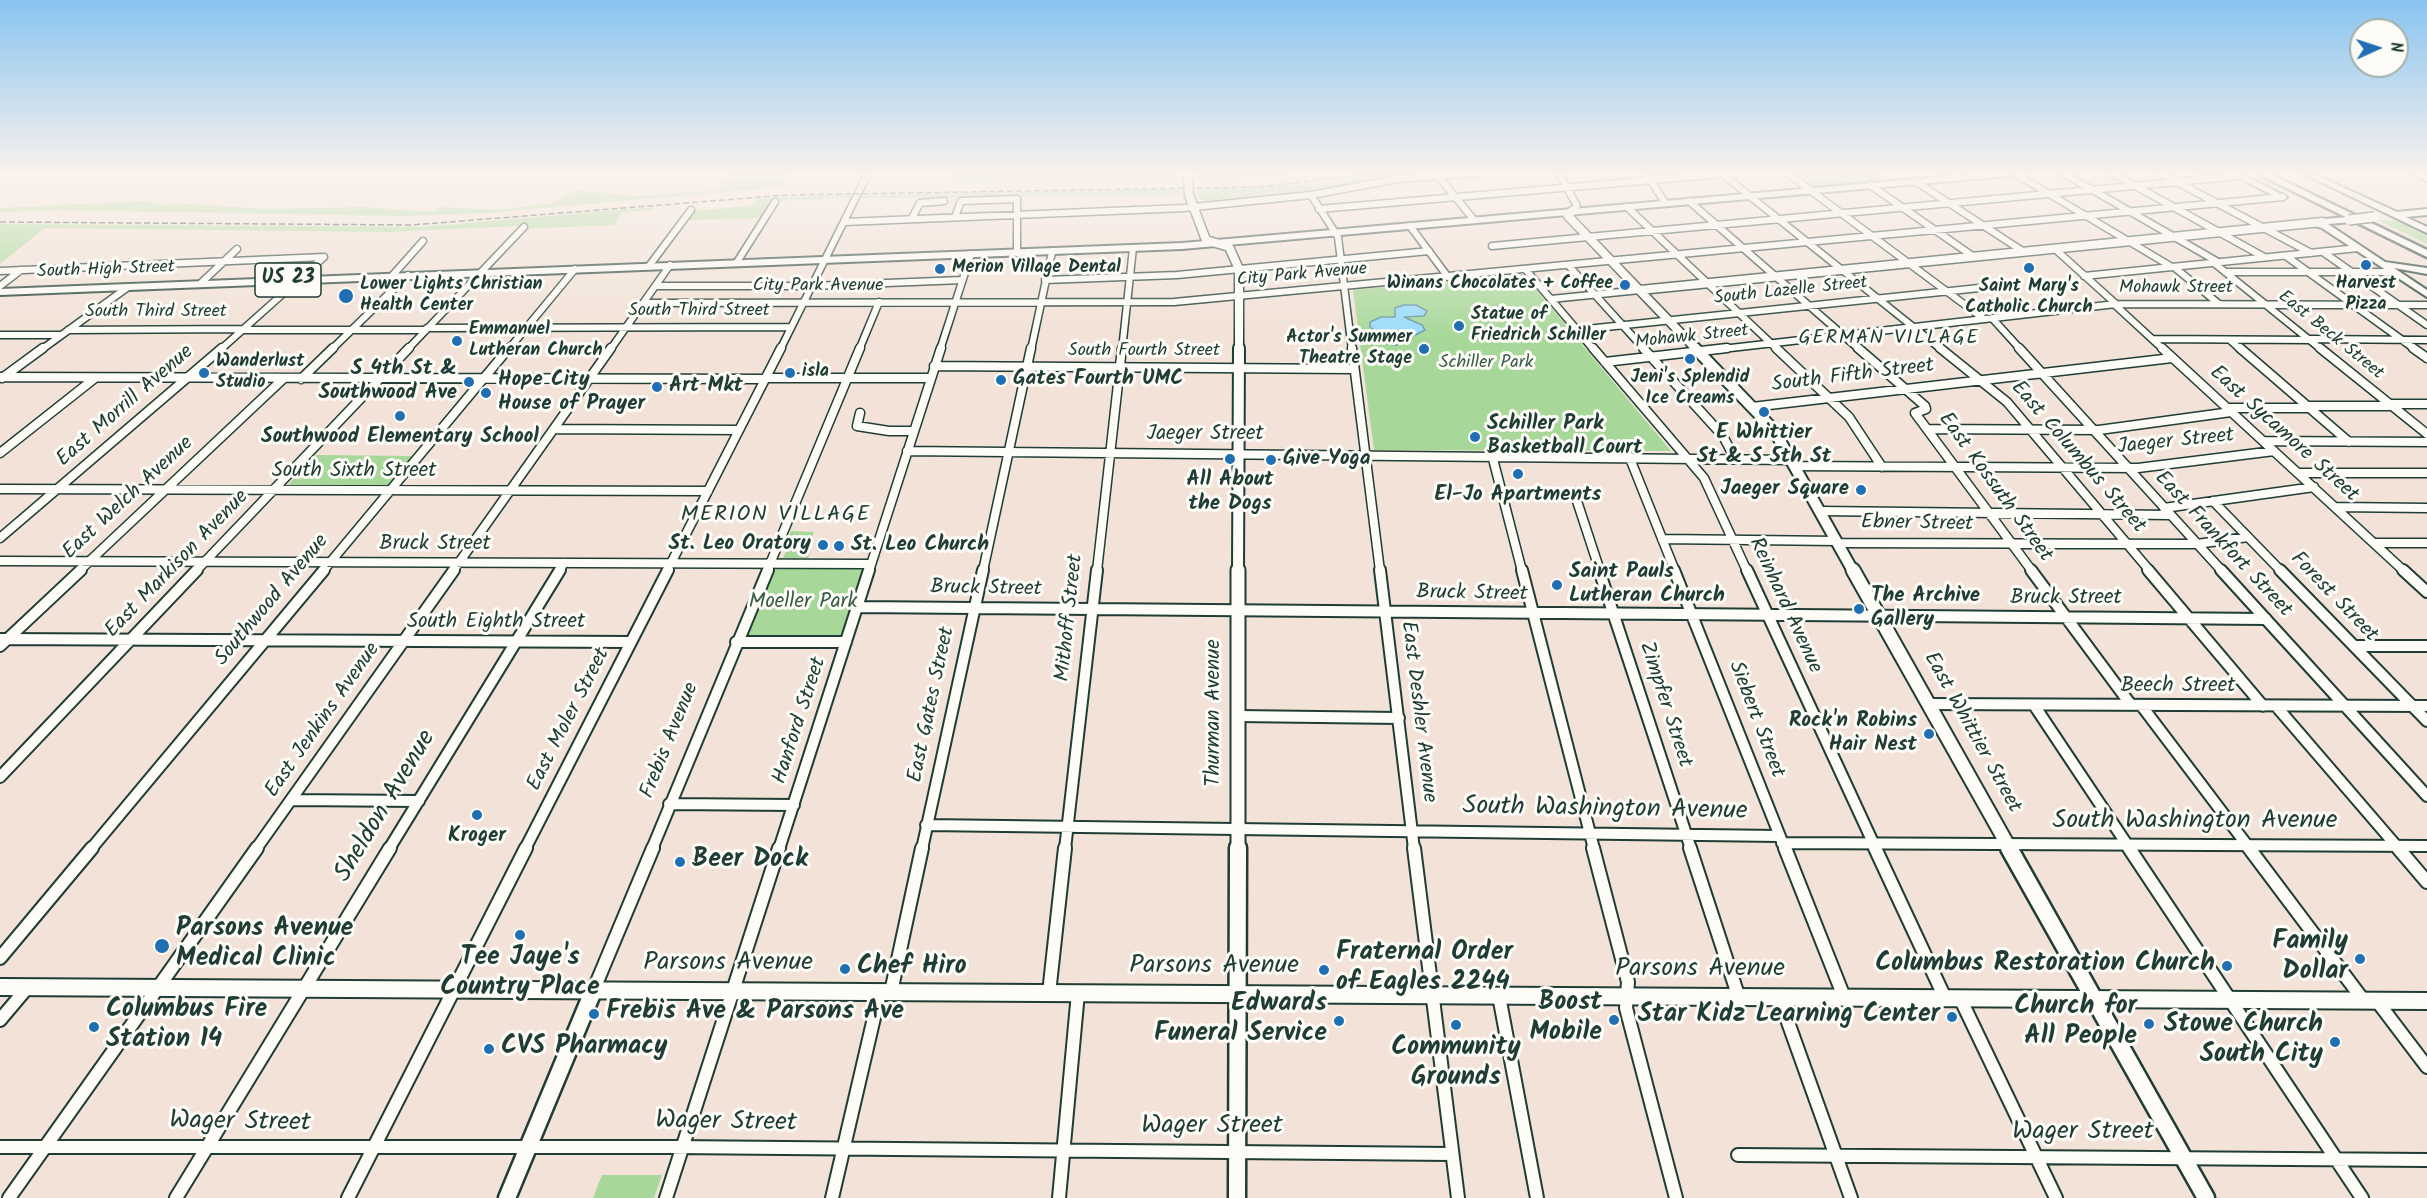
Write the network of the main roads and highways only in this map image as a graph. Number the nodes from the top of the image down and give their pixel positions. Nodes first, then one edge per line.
1 (1379, 229) edge
2 (2329, 229) edge
3 (2333, 229) edge
4 (2376, 229) edge
5 (2389, 229) edge
6 (2427, 248) edge
7 (2427, 254) edge
8 (2378, 259) junction
9 (2427, 271) edge
10 (2393, 272) junction
11 (0, 292) edge
12 (2427, 293) edge
13 (0, 987) edge
14 (2427, 1001) edge

1 - 11 main road, South High Street / US 23
2 - 10 main road
3 - 8 main road, bridge
4 - 7 highway
5 - 6 highway
8 - 9 main road
8 - 10 main road
9 - 12 main road
10 - 12 main road
13 - 14 main road, Parsons Avenue

